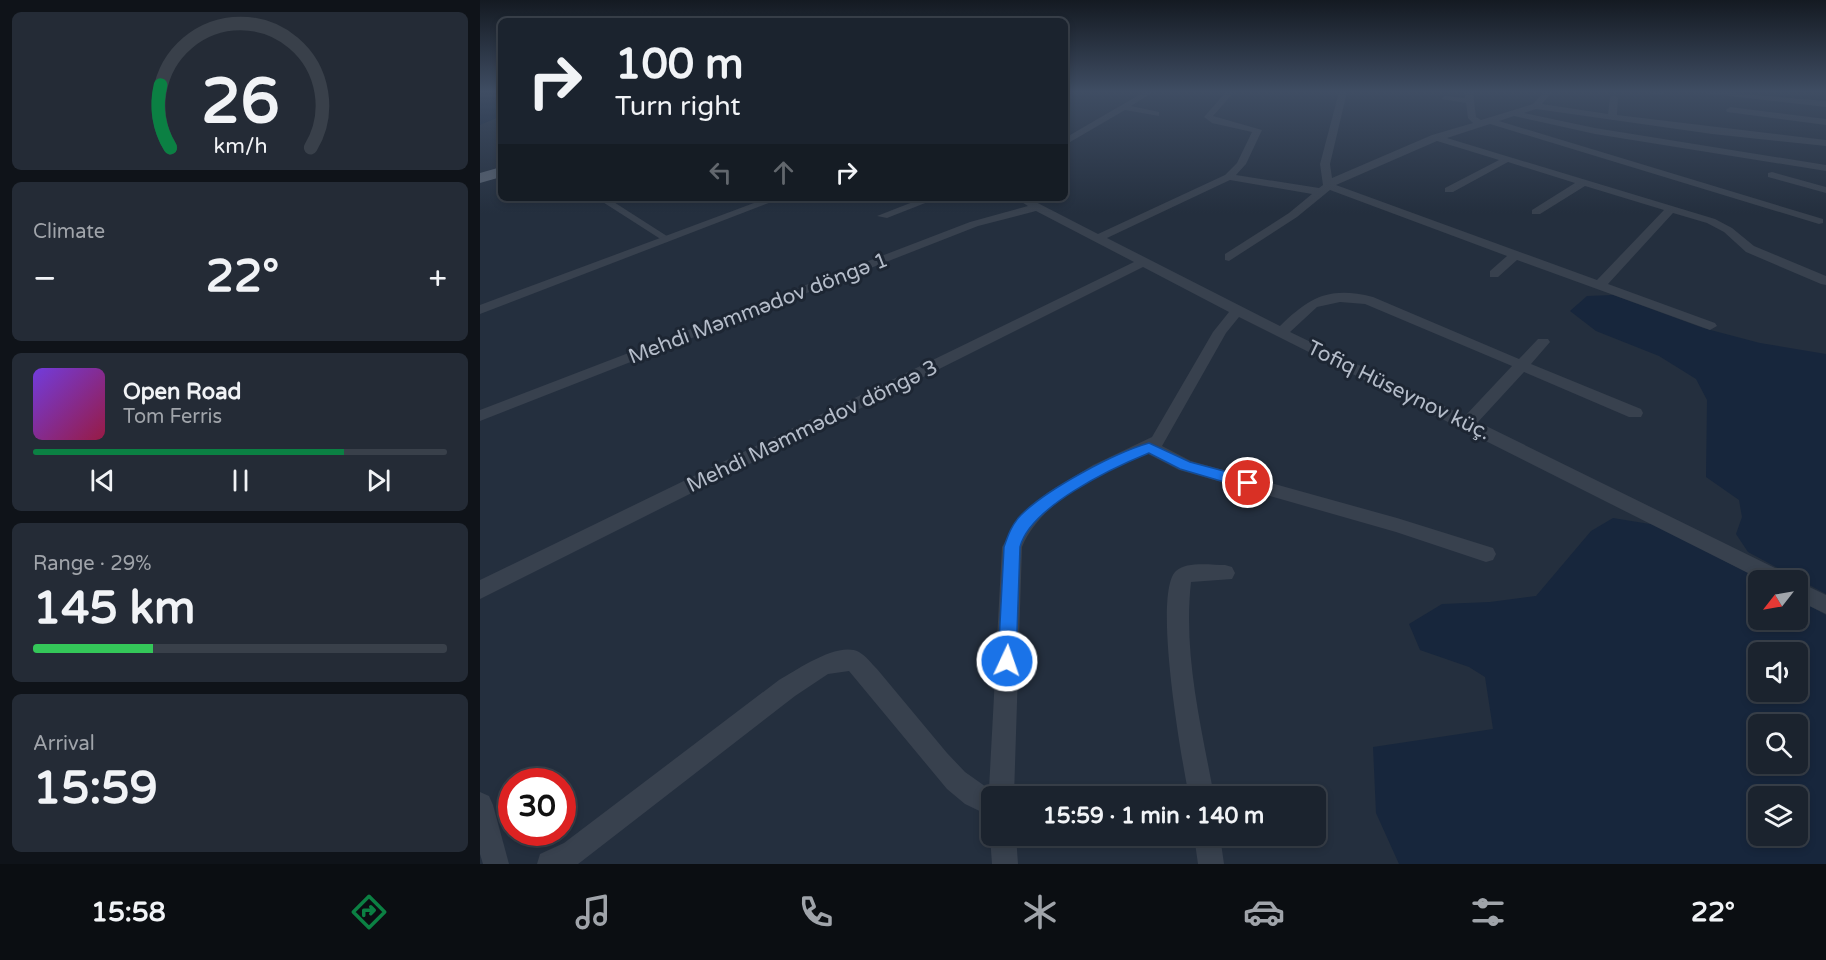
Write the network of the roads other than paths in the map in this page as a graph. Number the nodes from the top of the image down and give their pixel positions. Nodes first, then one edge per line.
1 (1081, 132) edge
2 (1256, 132) edge
3 (1333, 132) edge
4 (1450, 132) edge
5 (1518, 132) edge
6 (1602, 132) edge
7 (1745, 132) edge
8 (1781, 132) edge
9 (1435, 137) junction
10 (1068, 140) edge
11 (1826, 143) edge
12 (1757, 156) junction
13 (1507, 159) junction
14 (498, 168) edge
15 (1826, 168) edge
16 (480, 173) edge
17 (498, 173) edge
18 (1772, 175) dead end
19 (1229, 177) junction
20 (480, 178) edge
21 (1584, 182) junction
22 (1325, 189) junction
23 (1449, 190) dead end
24 (1826, 190) edge
25 (607, 201) edge
26 (769, 201) dead end
27 (925, 201) edge
28 (1026, 201) edge
29 (1038, 207) junction
30 (1672, 208) junction
31 (1536, 212) dead end
32 (884, 216) dead end
33 (1819, 220) dead end
34 (666, 238) junction
35 (1098, 238) junction
36 (1515, 255) junction
37 (1228, 257) dead end
38 (1144, 262) junction
39 (1494, 274) dead end
40 (1823, 277) edge
41 (1599, 286) junction
42 (480, 310) edge
43 (1237, 311) junction
44 (1710, 326) dead end
45 (1281, 333) junction
46 (1544, 342) dead end
47 (1523, 364) junction
48 (1635, 413) dead end
49 (480, 416) edge
50 (1468, 423) junction
51 (1149, 447) junction
52 (1486, 554) dead end
53 (1760, 570) edge
54 (1225, 573) dead end
55 (480, 590) edge
56 (1808, 596) edge
57 (1826, 605) edge
58 (1001, 786) edge
59 (1199, 786) edge
60 (981, 801) edge
61 (480, 805) edge
62 (1004, 846) edge
63 (1208, 846) edge
64 (496, 864) edge
65 (550, 864) edge
66 (1005, 864) edge
67 (1211, 864) edge

1 - 10 street
2 - 19 street
3 - 22 street
4 - 9 street
5 - 33 street
6 - 12 street
7 - 12 street
8 - 11 street
9 - 13 street
9 - 22 street
12 - 15 street
13 - 21 street
13 - 23 street
14 - 16 main road
17 - 20 main road
18 - 24 street
19 - 22 street
19 - 35 street
21 - 30 street
21 - 31 street
22 - 36 street
22 - 37 street
25 - 34 lane
26 - 34 street
27 - 32 street
28 - 29 street, Tofiq Hüseynov küç.
29 - 35 street, Tofiq Hüseynov küç.
29 - 49 street, Mehdi Məmmədov döngə 1
30 - 40 street
30 - 41 street
34 - 42 street
35 - 38 street, Tofiq Hüseynov küç.
36 - 39 street
36 - 41 street
38 - 43 street, Tofiq Hüseynov küç.
38 - 55 street, Mehdi Məmmədov döngə 3
41 - 44 street
43 - 45 street, Tofiq Hüseynov küç.
43 - 51 street
45 - 47 street
45 - 50 street, Tofiq Hüseynov küç.
46 - 47 street
47 - 48 street
47 - 50 street
50 - 53 street, Tofiq Hüseynov küç.
51 - 52 street
51 - 58 street
54 - 59 street
56 - 57 street
60 - 65 street
61 - 64 street
62 - 66 street
63 - 67 street

